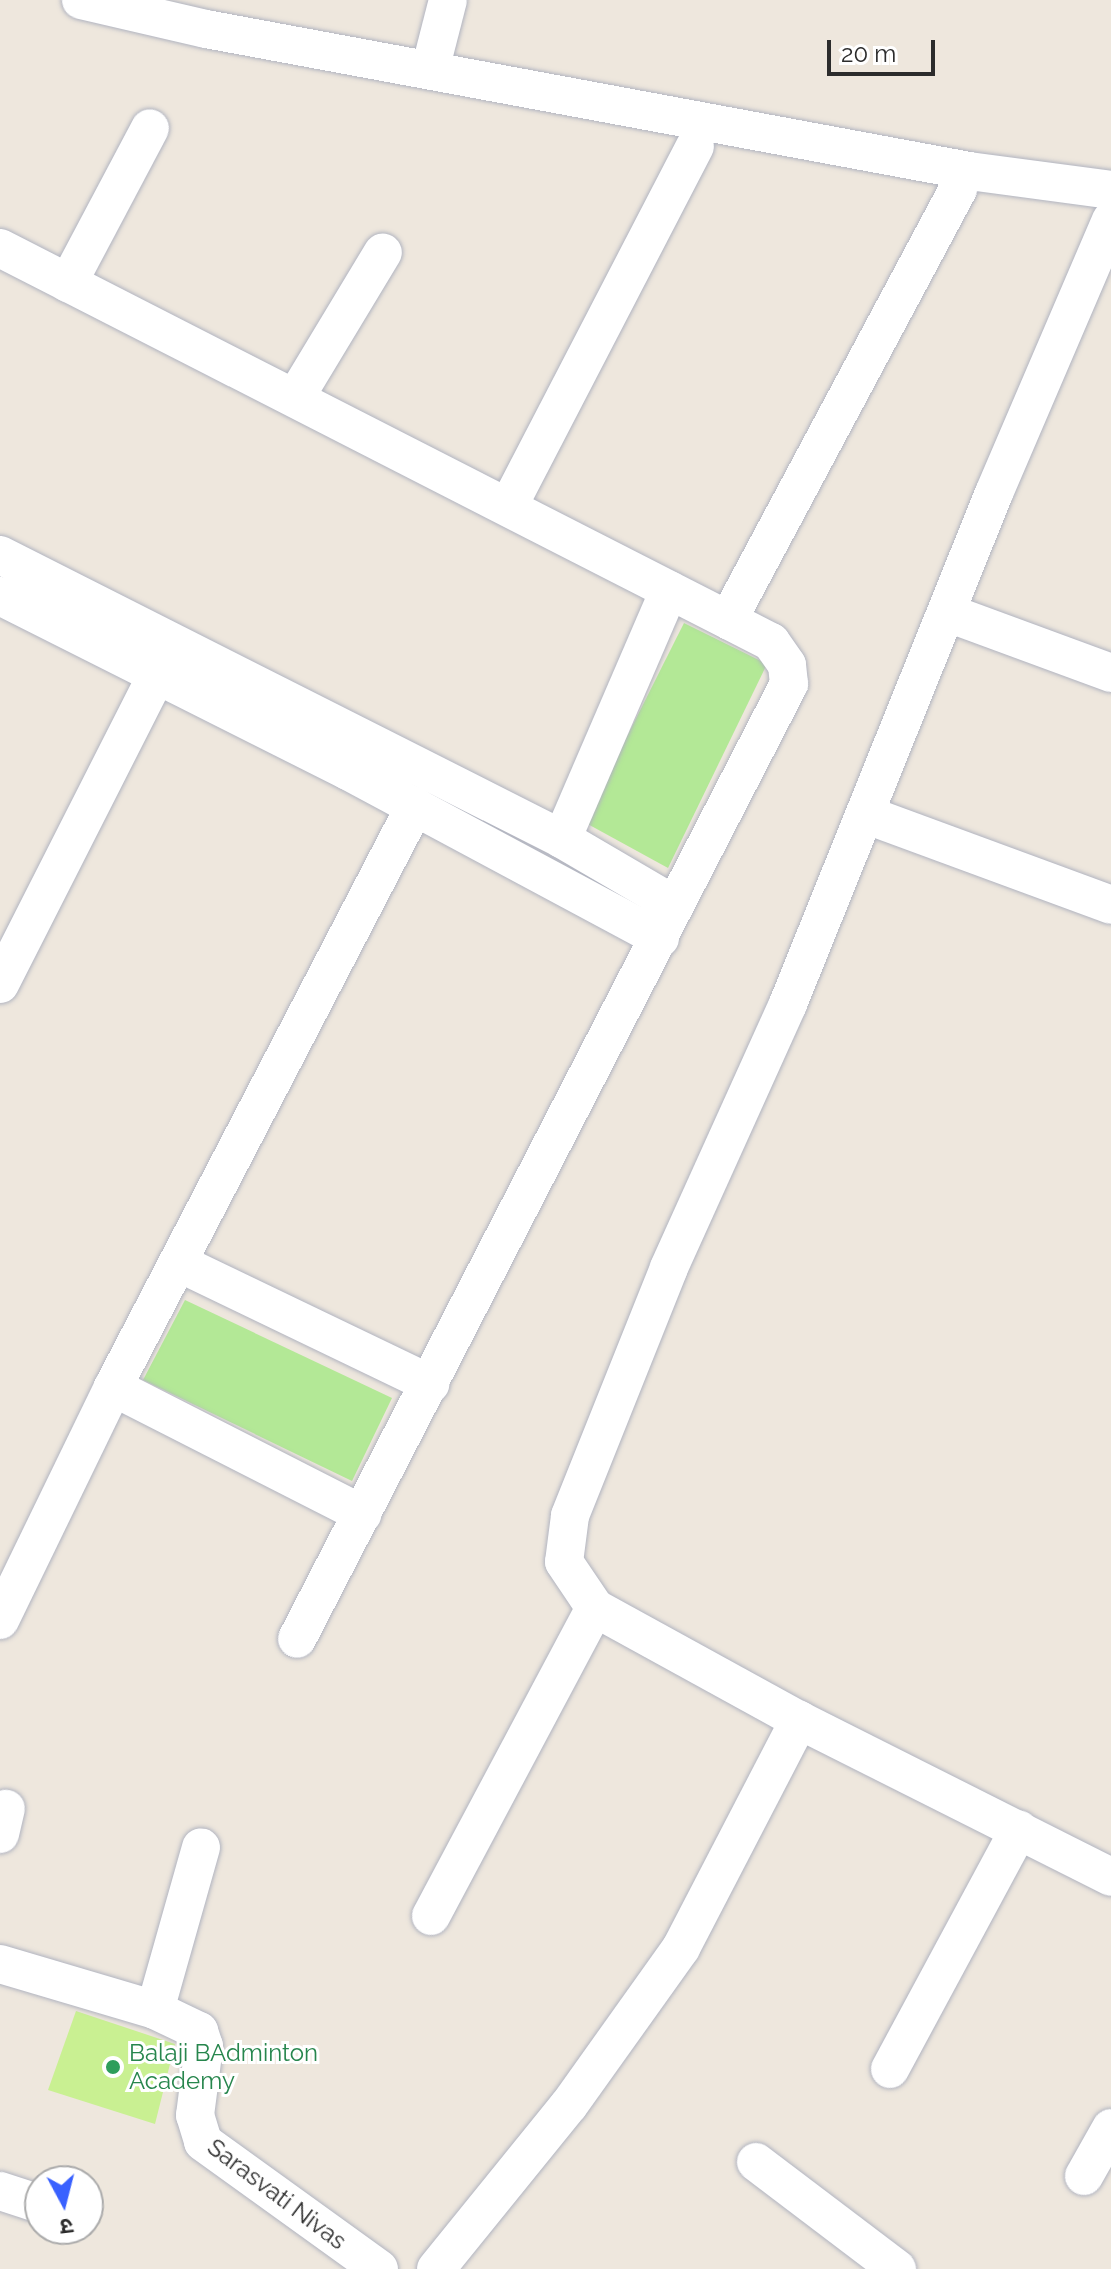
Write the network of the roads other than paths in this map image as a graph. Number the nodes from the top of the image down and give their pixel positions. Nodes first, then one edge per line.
1 (81, 0) edge
2 (448, 0) edge
3 (430, 70) junction
4 (150, 128) dead end
5 (695, 147) dead end
6 (958, 189) dead end
7 (1111, 190) edge
8 (1111, 220) edge
9 (0, 248) edge
10 (383, 252) dead end
11 (68, 283) junction
12 (295, 398) junction
13 (508, 507) junction
14 (0, 555) edge
15 (669, 590) junction
16 (0, 596) edge
17 (948, 613) junction
18 (728, 620) junction
19 (165, 660) junction
20 (1111, 673) edge
21 (415, 806) junction
22 (867, 815) junction
23 (514, 816) junction
24 (562, 839) junction
25 (494, 849) junction
26 (1111, 905) edge
27 (667, 921) junction
28 (0, 984) edge
29 (179, 1263) junction
30 (430, 1384) junction
31 (113, 1387) junction
32 (362, 1514) junction
33 (595, 1608) junction
34 (0, 1620) edge
35 (297, 1639) dead end
36 (799, 1720) junction
37 (1019, 1829) junction
38 (201, 1847) dead end
39 (1111, 1877) edge
40 (431, 1916) dead end
41 (0, 1964) edge
42 (155, 2010) junction
43 (890, 2069) dead end
44 (1111, 2128) edge
45 (756, 2162) dead end
46 (1084, 2176) dead end
47 (0, 2191) edge
48 (24, 2199) edge
49 (379, 2269) edge
50 (436, 2269) edge
51 (897, 2269) edge

1 - 3 street
2 - 3 street
3 - 7 street
4 - 11 street
5 - 13 street
6 - 18 street
8 - 17 street
9 - 11 street
10 - 12 street
11 - 12 street
12 - 13 street
13 - 15 street
14 - 19 street
15 - 18 street
15 - 24 street
16 - 19 street
17 - 20 street
17 - 22 street
18 - 27 street
19 - 21 street
19 - 23 street
19 - 28 street
21 - 25 street
21 - 29 street
22 - 26 street
22 - 33 street
23 - 24 street
23 - 25 street
24 - 27 street
25 - 27 street
27 - 30 street
29 - 30 street
29 - 31 street
30 - 32 street
31 - 32 street
31 - 34 street
32 - 35 street
33 - 36 street
33 - 40 street
36 - 37 street
36 - 50 street
37 - 39 street
37 - 43 street
38 - 42 street
41 - 42 street, Sarasvati Nivas
42 - 49 street, Sarasvati Nivas
44 - 46 street
45 - 51 street
47 - 48 street

